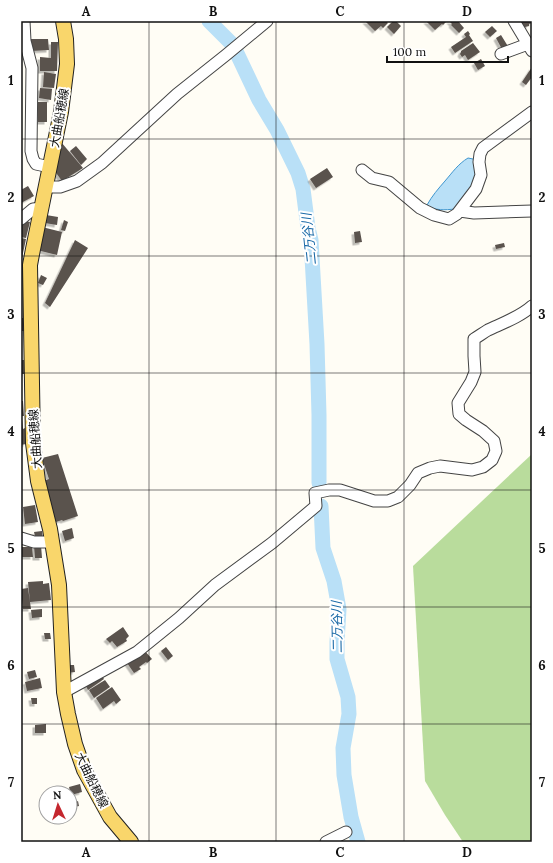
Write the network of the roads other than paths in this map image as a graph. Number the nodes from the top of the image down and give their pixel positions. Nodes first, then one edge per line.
1 (24, 21) edge
2 (64, 21) edge
3 (267, 21) edge
4 (514, 21) edge
5 (530, 48) edge
6 (501, 54) dead end
7 (532, 112) edge
8 (50, 167) junction
9 (362, 170) dead end
10 (46, 187) junction
11 (42, 208) junction
12 (460, 211) junction
13 (532, 212) edge
14 (21, 219) edge
15 (532, 306) edge
16 (26, 339) edge
17 (21, 538) edge
18 (52, 542) junction
19 (64, 692) junction
20 (346, 832) dead end
21 (131, 842) edge
22 (326, 842) edge

1 - 8 street
2 - 8 main road, 大曲船穂線
3 - 10 street
4 - 5 street
5 - 6 street
7 - 12 street
8 - 10 main road, 大曲船穂線
9 - 12 street
10 - 11 main road, 大曲船穂線
11 - 14 street
11 - 16 main road, 大曲船穂線
12 - 13 street
15 - 19 street
16 - 18 main road, 大曲船穂線
17 - 18 street
18 - 19 main road, 大曲船穂線
19 - 21 main road, 大曲船穂線
20 - 22 street

